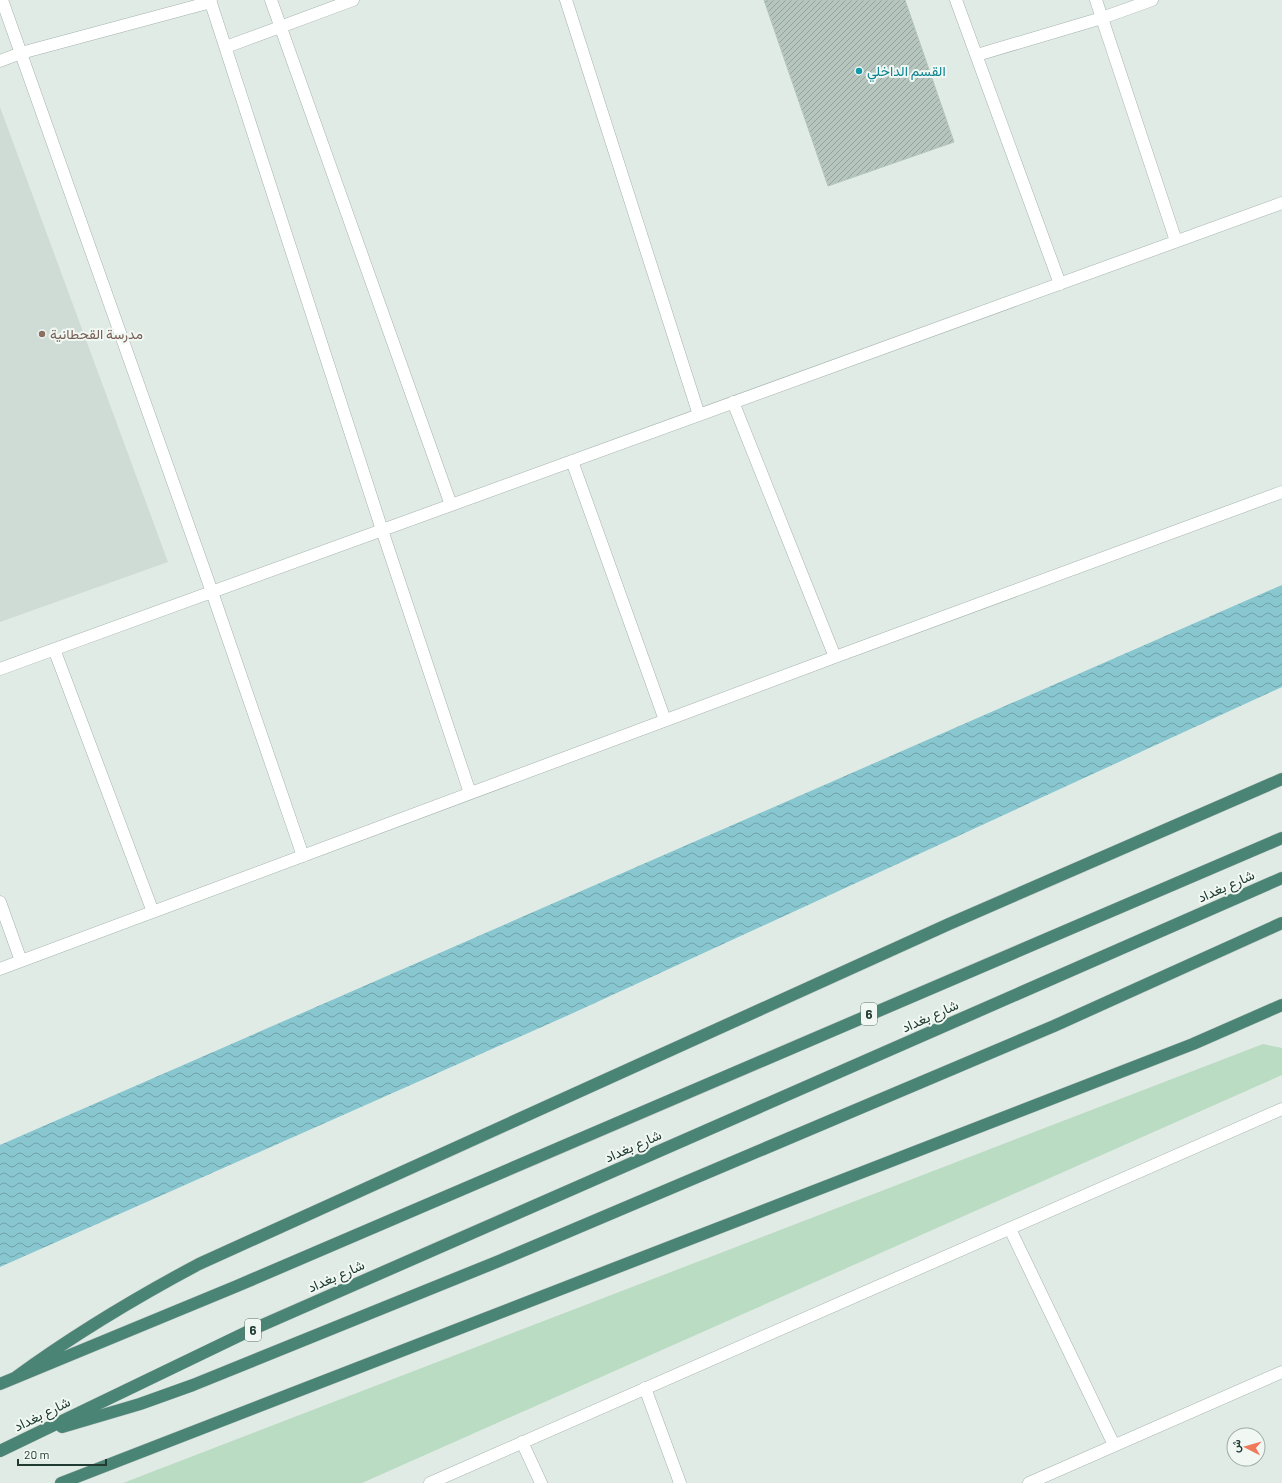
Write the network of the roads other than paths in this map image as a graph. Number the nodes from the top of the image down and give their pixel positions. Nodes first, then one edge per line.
1 (2, 0) edge
2 (271, 0) edge
3 (353, 0) edge
4 (566, 0) edge
5 (956, 0) edge
6 (1096, 0) edge
7 (1152, 0) edge
8 (211, 1) edge
9 (1102, 18) junction
10 (281, 27) junction
11 (226, 47) junction
12 (21, 53) junction
13 (977, 55) junction
14 (0, 61) edge
15 (1282, 203) edge
16 (1176, 241) junction
17 (1060, 284) junction
18 (733, 402) junction
19 (699, 415) junction
20 (572, 461) junction
21 (1282, 492) edge
22 (450, 505) junction
23 (382, 530) junction
24 (212, 592) junction
25 (54, 649) junction
26 (835, 657) junction
27 (0, 669) edge
28 (665, 720) junction
29 (1282, 779) edge
30 (470, 793) junction
31 (1282, 838) edge
32 (303, 856) junction
33 (1282, 878) edge
34 (0, 902) edge
35 (153, 912) junction
36 (1282, 922) edge
37 (21, 961) junction
38 (0, 969) edge
39 (1282, 1005) edge
40 (1282, 1110) edge
41 (1010, 1229) junction
42 (1282, 1372) edge
43 (16, 1377) junction
44 (0, 1384) edge
45 (645, 1388) junction
46 (32, 1435) junction
47 (522, 1442) junction
48 (1114, 1445) junction
49 (0, 1451) edge
50 (61, 1483) edge
51 (430, 1483) edge
52 (541, 1483) edge
53 (680, 1483) edge
54 (1029, 1483) edge

1 - 12 street
2 - 10 street
3 - 10 street
4 - 19 street
5 - 13 street
6 - 9 street
7 - 9 street
8 - 11 street
8 - 12 street
9 - 13 street
9 - 16 street
10 - 11 street
10 - 22 street
11 - 23 street
12 - 14 street
12 - 24 street
13 - 17 street
15 - 16 street
16 - 17 street
17 - 18 street
18 - 19 street
18 - 26 street
19 - 20 street
20 - 22 street
20 - 28 street
21 - 26 street
22 - 23 street
23 - 24 street
23 - 30 street
24 - 25 street
24 - 32 street
25 - 27 street
25 - 35 street
26 - 28 street
28 - 30 street
29 - 43 highway
30 - 32 street
31 - 43 highway, شارع بغداد / 6
32 - 35 street
33 - 46 highway, شارع بغداد / 6
34 - 37 street
35 - 37 street
36 - 46 highway
37 - 38 street
39 - 50 highway
40 - 41 street
41 - 45 street
41 - 48 street
42 - 48 street
43 - 44 highway, شارع بغداد / 6
45 - 47 street
45 - 53 street
46 - 49 highway, شارع بغداد / 6
47 - 51 street
47 - 52 street
48 - 54 street

